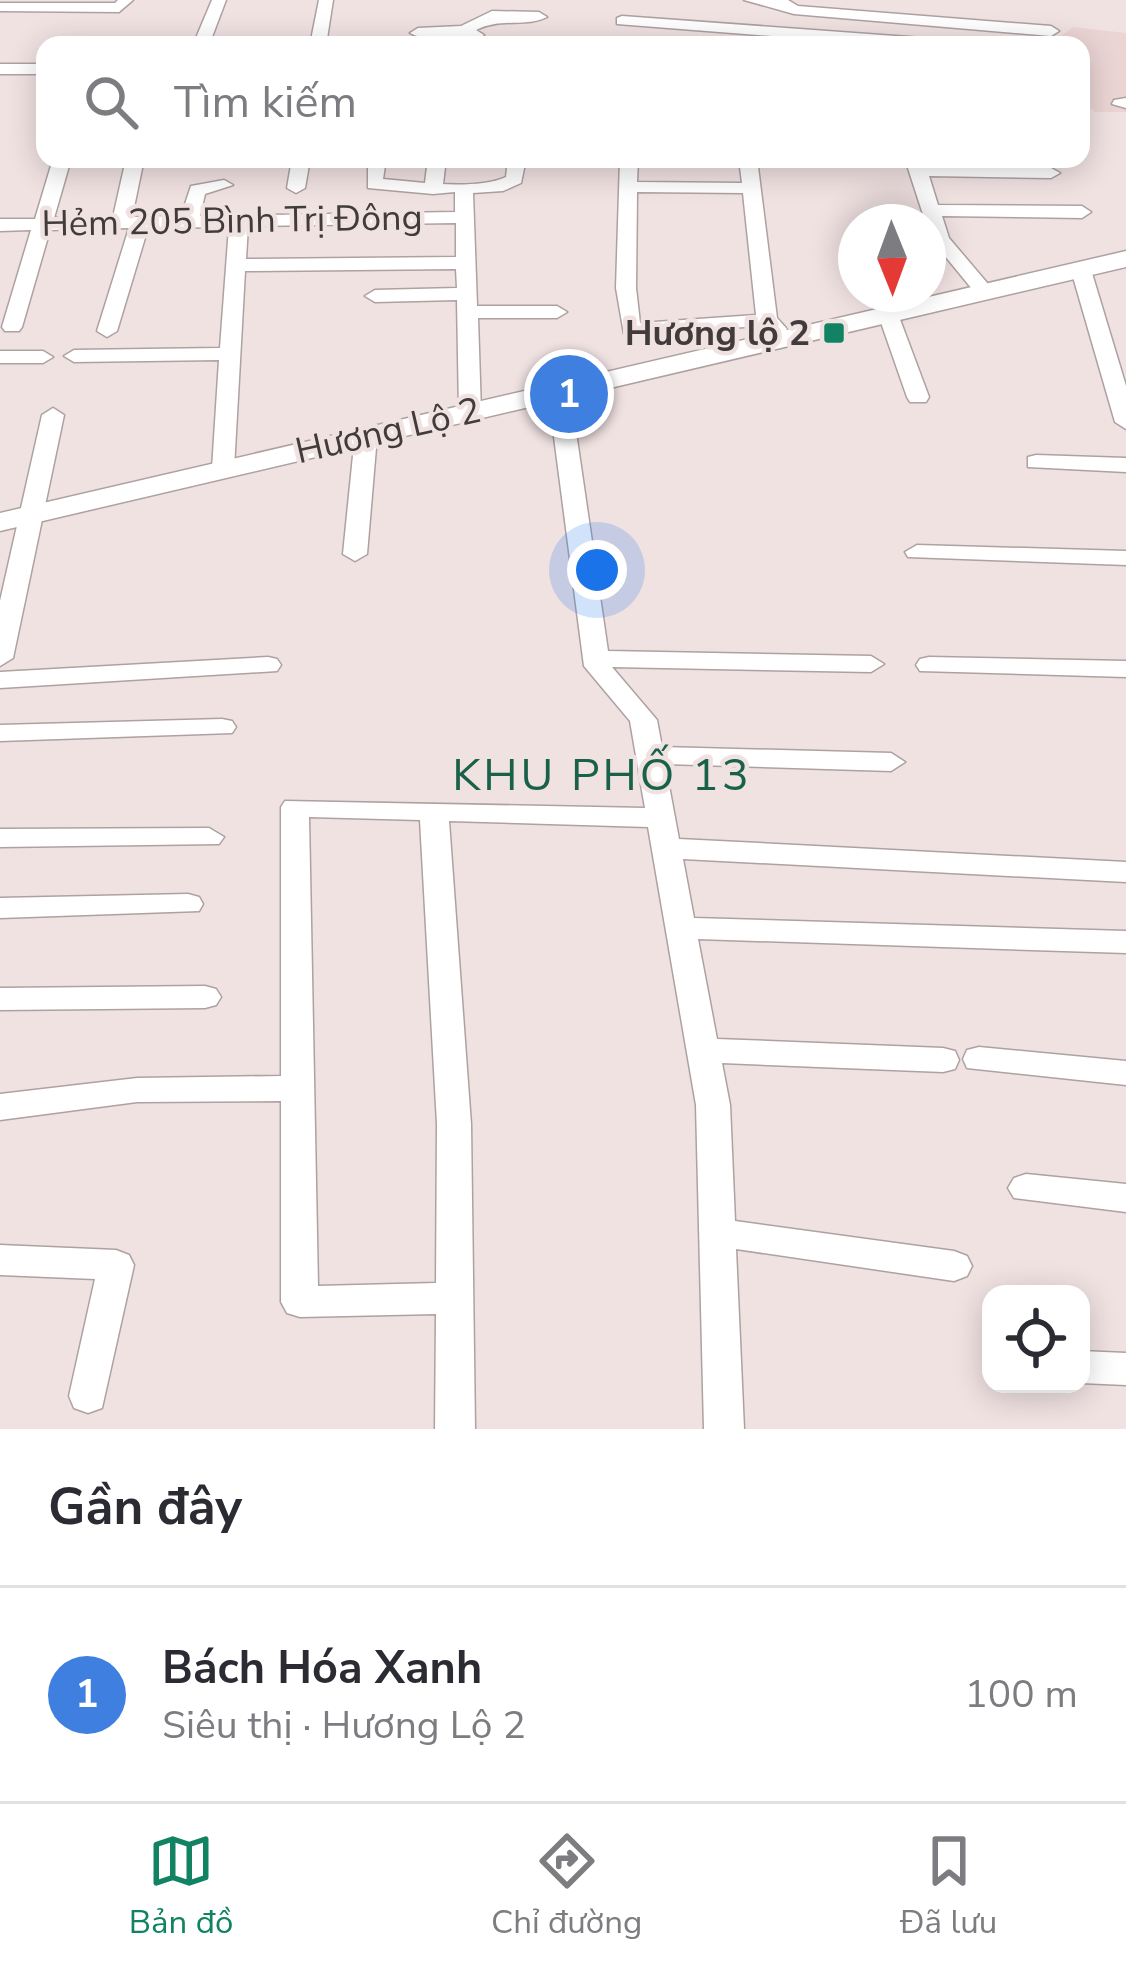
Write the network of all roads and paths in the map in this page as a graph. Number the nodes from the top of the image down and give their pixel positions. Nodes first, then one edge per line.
1 (219, 0) edge
2 (326, 0) edge
3 (751, 0) edge
4 (623, 2) edge
5 (925, 2) edge
6 (123, 4) edge
7 (0, 7) edge
8 (539, 8) edge
9 (777, 16) dead end
10 (926, 20) junction
11 (622, 21) junction
12 (115, 31) dead end
13 (418, 33) dead end
14 (205, 36) edge
15 (320, 36) edge
16 (619, 36) edge
17 (818, 36) edge
18 (924, 36) edge
19 (0, 69) edge
20 (36, 69) edge
21 (59, 168) edge
22 (134, 168) edge
23 (299, 168) edge
24 (376, 168) edge
25 (436, 168) edge
26 (517, 168) edge
27 (629, 168) edge
28 (749, 168) edge
29 (917, 168) edge
30 (1027, 168) edge
31 (1051, 173) dead end
32 (224, 185) dead end
33 (628, 187) junction
34 (296, 188) dead end
35 (464, 188) junction
36 (751, 188) junction
37 (433, 189) junction
38 (929, 204) edge
39 (946, 210) edge
40 (1082, 212) dead end
41 (464, 217) junction
42 (238, 220) junction
43 (189, 221) junction
44 (130, 223) junction
45 (40, 224) junction
46 (0, 225) edge
47 (946, 246) edge
48 (1126, 259) edge
49 (466, 262) junction
50 (237, 265) junction
51 (1082, 270) junction
52 (0, 280) edge
53 (25, 280) junction
54 (984, 292) junction
55 (375, 296) dead end
56 (467, 303) junction
57 (557, 312) dead end
58 (888, 314) junction
59 (1096, 321) junction
60 (1126, 322) edge
61 (12, 327) dead end
62 (778, 329) junction
63 (107, 331) dead end
64 (229, 354) junction
65 (43, 356) dead end
66 (74, 356) dead end
67 (0, 357) edge
68 (559, 391) junction
69 (918, 398) dead end
70 (470, 412) junction
71 (53, 415) dead end
72 (1126, 422) edge
73 (366, 436) junction
74 (1036, 462) dead end
75 (1126, 465) edge
76 (223, 470) junction
77 (32, 514) junction
78 (0, 522) edge
79 (917, 552) dead end
80 (355, 554) dead end
81 (1126, 558) edge
82 (0, 658) edge
83 (596, 659) junction
84 (871, 664) dead end
85 (929, 664) dead end
86 (268, 665) dead end
87 (1126, 669) edge
88 (0, 680) edge
89 (222, 728) dead end
90 (0, 733) edge
91 (651, 755) junction
92 (891, 762) dead end
93 (434, 814) junction
94 (662, 833) junction
95 (209, 837) dead end
96 (0, 838) edge
97 (1126, 872) edge
98 (188, 904) dead end
99 (0, 908) edge
100 (679, 928) junction
101 (1126, 942) edge
102 (205, 997) dead end
103 (0, 999) edge
104 (702, 1050) junction
105 (979, 1059) dead end
106 (943, 1060) dead end
107 (1126, 1073) edge
108 (298, 1088) junction
109 (0, 1107) edge
110 (1026, 1188) dead end
111 (1126, 1198) edge
112 (714, 1232) junction
113 (0, 1260) edge
114 (954, 1266) dead end
115 (456, 1298) junction
116 (1090, 1368) edge
117 (1126, 1370) edge
118 (88, 1396) dead end
119 (455, 1429) edge
120 (724, 1429) edge

1 - 14 street
2 - 15 street
3 - 10 street
4 - 9 street
4 - 11 street
5 - 10 street
5 - 10 street
6 - 7 street
6 - 12 street
8 - 13 street
10 - 18 street
11 - 16 street
11 - 17 street
19 - 20 street
21 - 45 street
22 - 44 street
23 - 34 street
24 - 37 street
25 - 37 street
26 - 35 street
27 - 33 street
28 - 36 street
29 - 38 street
30 - 31 street
32 - 43 street
33 - 36 street
33 - 62 street
35 - 37 street
35 - 41 street
36 - 62 street
39 - 40 street
41 - 42 street, Hẻm 205 Bình Trị Đông
41 - 49 street
42 - 43 street, Hẻm 205 Bình Trị Đông
42 - 50 street
43 - 44 street, Hẻm 205 Bình Trị Đông
44 - 45 street, Hẻm 205 Bình Trị Đông
44 - 63 street
45 - 46 street, Hẻm 205 Bình Trị Đông
45 - 53 street
47 - 54 street
48 - 51 main road, Hương Lộ 2
49 - 50 street
49 - 56 street
50 - 64 street
51 - 54 main road, Hương Lộ 2
51 - 59 street
52 - 53 street
53 - 61 street
54 - 58 main road, Hương Lộ 2
55 - 56 street
56 - 57 street
56 - 70 street
58 - 62 main road, Hương Lộ 2
58 - 69 street
59 - 60 street
59 - 72 street
62 - 68 main road, Hương Lộ 2
64 - 66 street
64 - 76 street
65 - 67 street
68 - 70 main road, Hương Lộ 2
68 - 83 street
70 - 73 main road, Hương Lộ 2
71 - 77 street
73 - 76 main road, Hương Lộ 2
73 - 80 street
74 - 75 street
76 - 77 main road, Hương Lộ 2
77 - 78 main road, Hương Lộ 2
77 - 82 street
79 - 81 street
83 - 84 street
83 - 91 street
85 - 87 street
86 - 88 street
89 - 90 street
91 - 92 street
91 - 94 street
93 - 94 street
93 - 108 street
93 - 115 street
94 - 97 street
94 - 100 street
95 - 96 street
98 - 99 street
100 - 101 street
100 - 104 street
102 - 103 street
104 - 106 street
104 - 112 street
105 - 107 street
108 - 109 street
108 - 115 street
110 - 111 street
112 - 114 street
112 - 120 street
113 - 118 street
115 - 119 street
116 - 117 street

